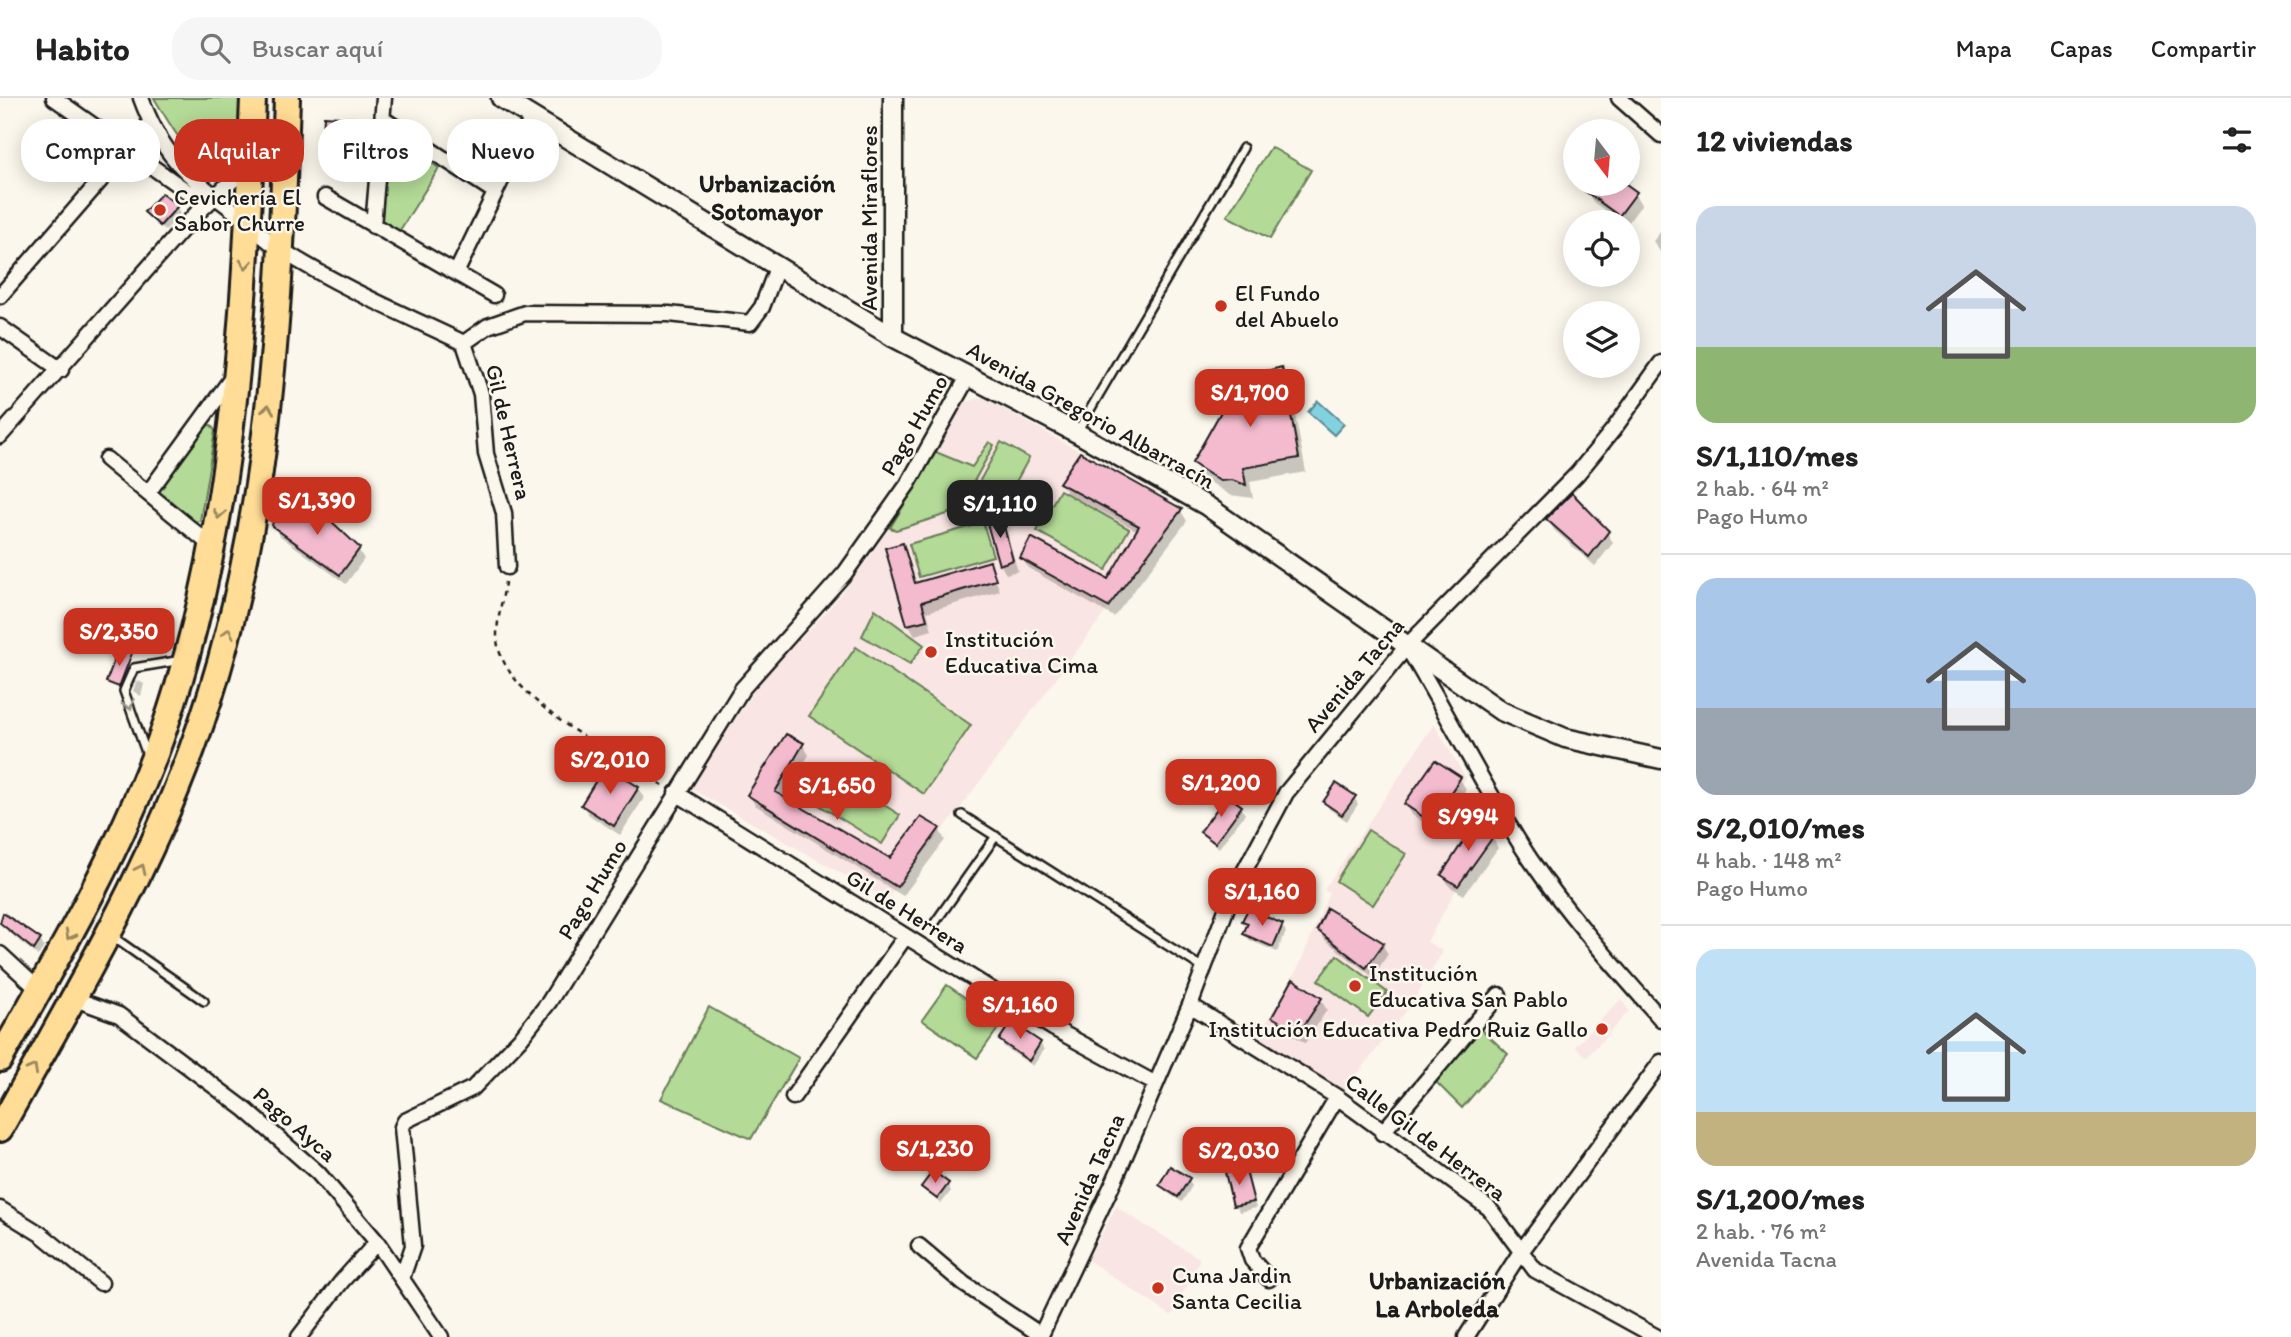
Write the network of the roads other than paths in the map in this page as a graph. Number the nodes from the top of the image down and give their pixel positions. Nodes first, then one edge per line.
1 (54, 98) edge
2 (141, 98) edge
3 (253, 98) edge
4 (287, 98) edge
5 (384, 98) edge
6 (500, 98) edge
7 (893, 98) edge
8 (1619, 98) edge
9 (84, 119) edge
10 (150, 119) edge
11 (252, 119) edge
12 (383, 119) edge
13 (531, 119) edge
14 (1661, 135) edge
15 (559, 136) edge
16 (160, 137) edge
17 (1242, 148) dead end
18 (433, 152) edge
19 (160, 171) edge
20 (99, 182) edge
21 (231, 182) edge
22 (250, 182) edge
23 (377, 182) edge
24 (500, 182) edge
25 (495, 192) junction
26 (214, 197) junction
27 (325, 197) dead end
28 (248, 226) junction
29 (373, 226) junction
30 (282, 250) junction
31 (778, 265) junction
32 (456, 273) junction
33 (494, 295) dead end
34 (0, 296) edge
35 (0, 327) edge
36 (893, 337) junction
37 (464, 343) junction
38 (1661, 363) edge
39 (239, 368) junction
40 (61, 370) junction
41 (969, 375) junction
42 (1077, 433) junction
43 (0, 436) edge
44 (106, 459) dead end
45 (148, 493) junction
46 (213, 547) junction
47 (507, 567) road end
48 (1407, 646) junction
49 (186, 659) junction
50 (219, 669) junction
51 (1661, 759) edge
52 (150, 764) junction
53 (676, 793) junction
54 (962, 815) dead end
55 (996, 836) junction
56 (934, 924) dead end
57 (108, 934) junction
58 (905, 937) junction
59 (0, 954) edge
60 (1203, 969) junction
61 (39, 990) junction
62 (1499, 995) dead end
63 (72, 998) junction
64 (204, 1001) dead end
65 (1190, 1005) junction
66 (1661, 1019) edge
67 (0, 1059) edge
68 (1661, 1062) edge
69 (1154, 1083) junction
70 (793, 1097) dead end
71 (1337, 1097) junction
72 (0, 1129) edge
73 (1382, 1133) junction
74 (0, 1209) edge
75 (377, 1242) junction
76 (919, 1246) dead end
77 (1520, 1253) junction
78 (402, 1278) junction
79 (1269, 1279) dead end
80 (101, 1283) dead end
81 (1040, 1336) edge
82 (299, 1337) edge
83 (441, 1337) edge
84 (1466, 1337) edge
85 (1657, 1337) edge

1 - 9 street
2 - 10 street, Gil de Herrera
3 - 11 highway
4 - 30 highway
5 - 12 street
6 - 13 street, Avenida Gregorio Albarracín
7 - 36 street, Avenida Miraflores
8 - 14 street
15 - 31 street, Avenida Gregorio Albarracín
16 - 26 street, Gil de Herrera
17 - 42 lane
18 - 25 street
19 - 26 street
20 - 34 street
21 - 26 street
22 - 28 highway
23 - 29 street
24 - 25 street
25 - 32 street
26 - 28 street, Gil de Herrera
26 - 40 street
27 - 29 street
28 - 30 street, Gil de Herrera
28 -> 39 highway
29 - 32 street
30 - 37 street, Gil de Herrera
50 -> 30 highway
31 - 36 street, Avenida Gregorio Albarracín
31 - 37 street
32 - 33 street
35 - 40 street
36 - 41 street, Avenida Gregorio Albarracín
37 - 47 street, Gil de Herrera
38 - 48 street, Avenida Tacna
39 - 45 street
39 -> 46 highway
40 - 43 street
41 - 42 street, Avenida Gregorio Albarracín
41 - 53 street, Pago Humo
42 - 48 street, Avenida Gregorio Albarracín
44 - 45 street
45 - 46 street
46 - 49 highway
48 - 51 street, Avenida Gregorio Albarracín
48 - 60 street, Avenida Tacna
48 - 66 street
49 - 50 highway
49 - 52 highway
49 -> 52 lane
57 -> 50 highway
52 -> 61 highway
53 - 58 street, Gil de Herrera
53 - 78 street, Pago Humo
54 - 55 lane
55 - 56 lane
55 - 60 lane
57 - 63 highway
57 - 64 lane
58 - 69 street, Gil de Herrera
58 - 70 street
59 - 61 street
60 - 65 street, Avenida Tacna
61 - 67 highway
62 - 73 street
72 -> 63 highway
63 - 75 street, Pago Ayca
65 - 69 street, Avenida Tacna
65 - 71 street, Calle Gil de Herrera
68 - 77 street
69 - 81 street, Avenida Tacna
71 - 73 street, Calle Gil de Herrera
71 - 79 street
73 - 77 street, Calle Gil de Herrera
74 - 80 street
75 - 78 street, Pago Ayca
75 - 82 street
76 - 81 street
77 - 84 street
77 - 85 street, Calle Gil de Herrera
78 - 83 street, Pago Ayca

